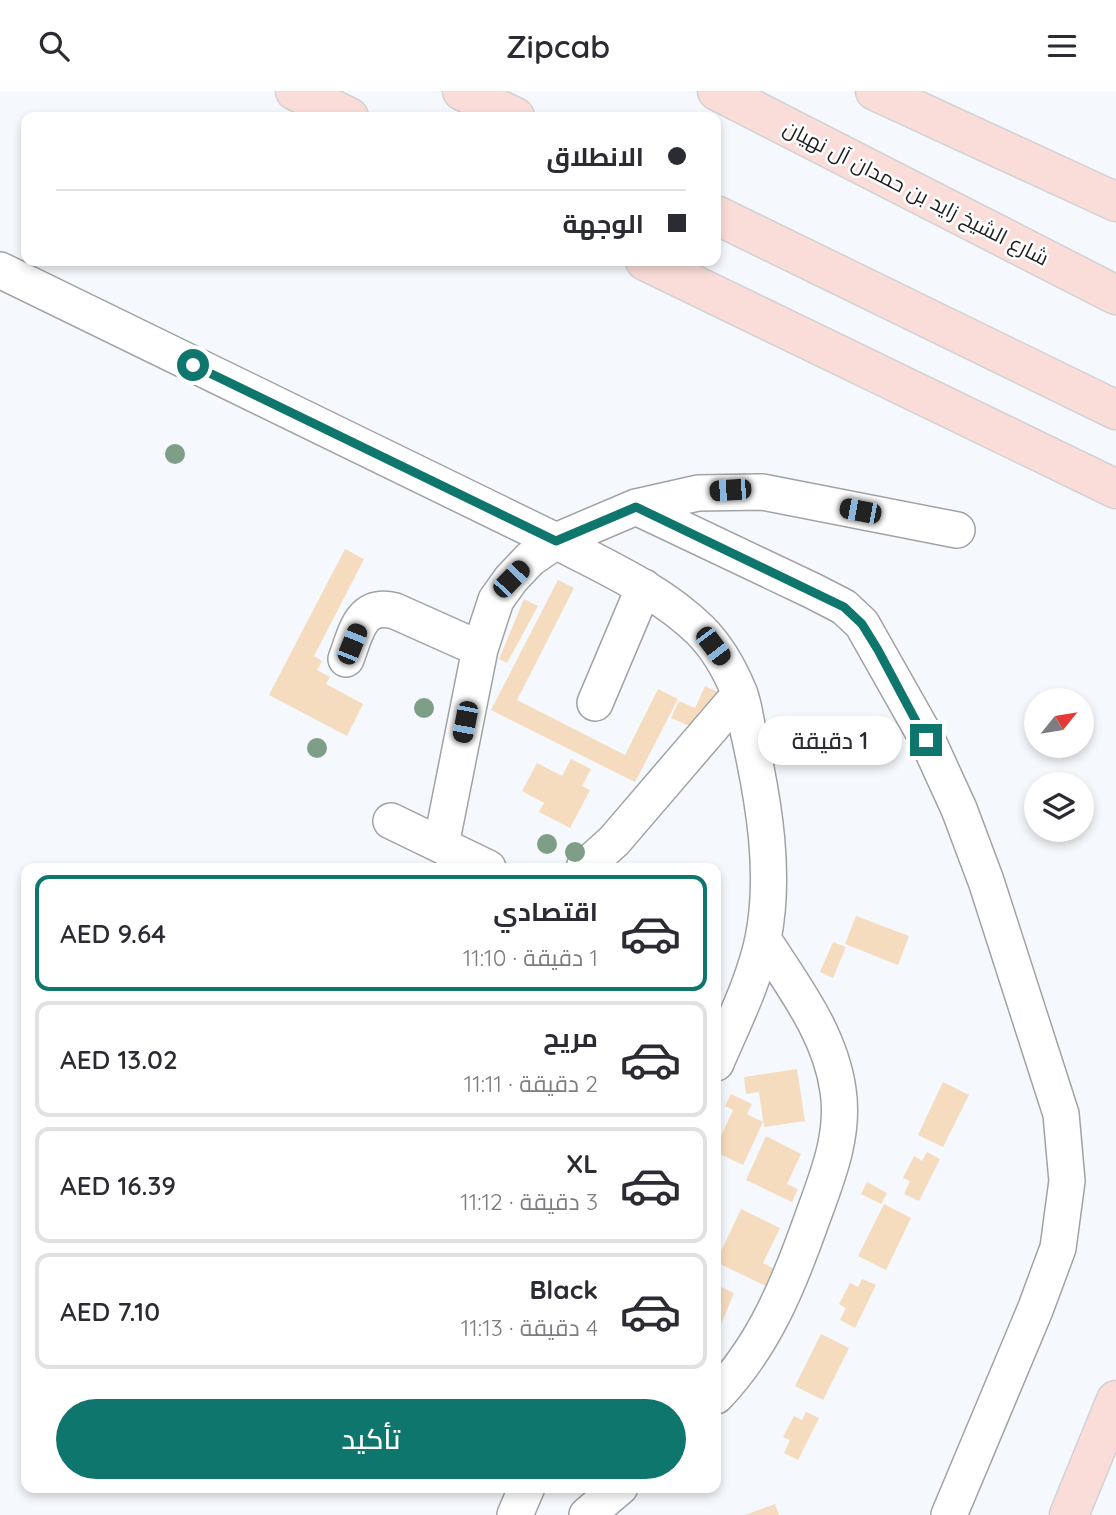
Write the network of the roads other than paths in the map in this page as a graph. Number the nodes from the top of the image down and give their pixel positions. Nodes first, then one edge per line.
1 (295, 91) edge
2 (462, 91) edge
3 (717, 91) edge
4 (875, 91) edge
5 (339, 112) edge
6 (506, 112) edge
7 (1116, 202) edge
8 (721, 217) edge
9 (655, 266) edge
10 (0, 270) edge
11 (1116, 295) edge
12 (1116, 410) edge
13 (1114, 489) edge
14 (636, 507) junction
15 (957, 530) dead end
16 (556, 541) junction
17 (644, 587) junction
18 (480, 649) junction
19 (346, 659) dead end
20 (740, 694) junction
21 (595, 703) dead end
22 (391, 821) dead end
23 (440, 845) junction
24 (478, 863) edge
25 (590, 863) edge
26 (763, 939) junction
27 (721, 1052) edge
28 (721, 1390) edge
29 (1116, 1400) edge
30 (524, 1493) edge
31 (613, 1493) edge
32 (515, 1515) edge
33 (587, 1515) edge
34 (949, 1515) edge
35 (1069, 1515) edge

1 - 5 main road
2 - 6 main road
3 - 11 main road, شارع الشيخ زايد بن حمدان آل نهيان
4 - 7 main road
8 - 12 main road
9 - 13 main road
10 - 16 lane
14 - 15 lane
14 - 16 lane
14 - 34 lane
16 - 17 lane
16 - 18 lane
17 - 20 lane
17 - 21 lane
18 - 19 lane
18 - 23 lane
20 - 25 lane
20 - 26 lane
22 - 23 lane
23 - 24 lane
26 - 27 lane
26 - 28 lane
29 - 35 main road
30 - 32 lane
31 - 33 lane

